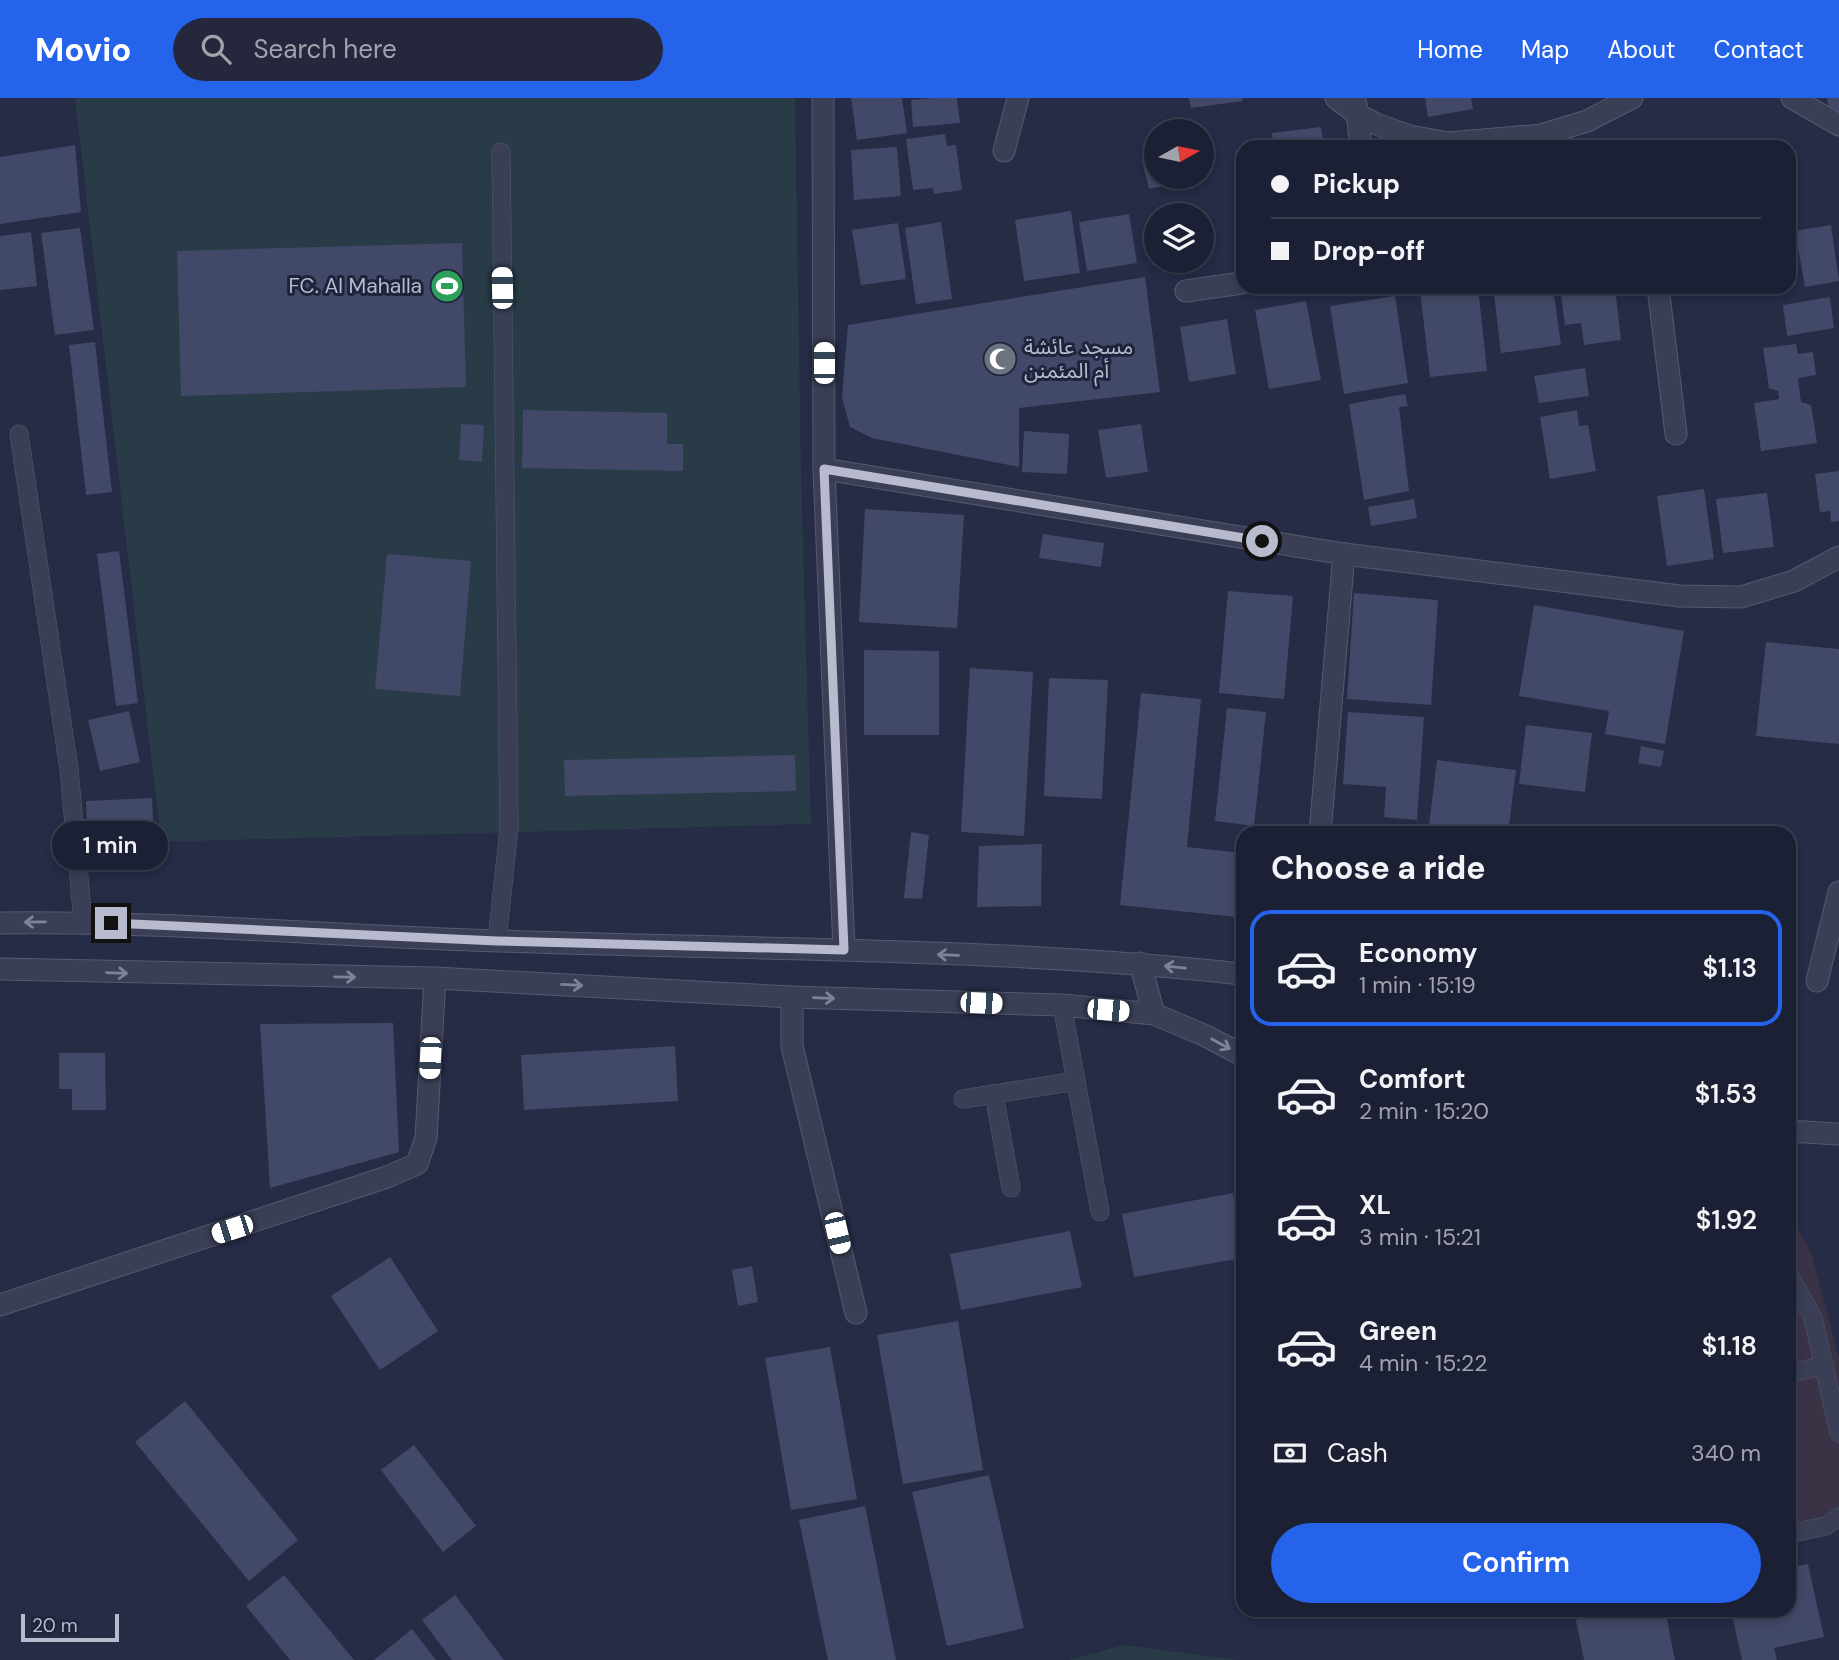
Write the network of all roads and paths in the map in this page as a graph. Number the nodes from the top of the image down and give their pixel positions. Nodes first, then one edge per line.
1 (823, 98) edge
2 (1018, 98) edge
3 (1336, 98) edge
4 (1632, 98) edge
5 (1792, 98) edge
6 (1356, 106) edge
7 (1839, 124) edge
8 (1360, 140) edge
9 (1432, 140) edge
10 (1543, 140) edge
11 (1004, 151) dead end
12 (501, 152) dead end
13 (1236, 284) edge
14 (1186, 291) dead end
15 (1659, 294) edge
16 (19, 434) dead end
17 (1676, 434) dead end
18 (824, 469) junction
19 (1344, 554) junction
20 (1839, 557) edge
21 (1321, 826) edge
22 (1839, 892) edge
23 (83, 922) junction
24 (0, 923) edge
25 (497, 941) junction
26 (844, 950) junction
27 (1140, 963) junction
28 (0, 969) edge
29 (1236, 973) edge
30 (435, 978) junction
31 (1817, 981) dead end
32 (792, 997) junction
33 (1062, 1005) junction
34 (1154, 1014) junction
35 (1236, 1052) edge
36 (1076, 1081) junction
37 (994, 1094) junction
38 (963, 1099) dead end
39 (1796, 1131) edge
40 (1839, 1134) edge
41 (1011, 1188) dead end
42 (1100, 1212) dead end
43 (1796, 1292) edge
44 (0, 1304) edge
45 (856, 1313) dead end
46 (1825, 1366) junction
47 (1796, 1372) edge
48 (1839, 1433) edge
49 (1839, 1517) edge
50 (1796, 1532) edge

1 - 18 street
2 - 11 street
3 - 6 street
4 - 10 street
5 - 7 street
6 - 8 street
6 - 9 street
12 - 25 lane
13 - 14 street
15 - 17 street
16 - 23 lane
18 - 19 street
18 - 26 street
19 - 20 street
19 - 21 street
22 - 31 street
23 -> 24 street
23 - 25 street
25 - 26 street
27 -> 26 street
29 -> 27 street
27 - 34 street
28 -> 30 street
30 -> 32 street
30 - 44 street
32 -> 33 street
32 - 45 street
33 - 34 street
33 - 36 lane
34 -> 35 street
36 - 37 lane
36 - 42 lane
37 - 38 lane
37 - 41 lane
39 - 40 street
43 - 46 lane
46 - 47 lane
46 - 48 lane
49 - 50 lane

